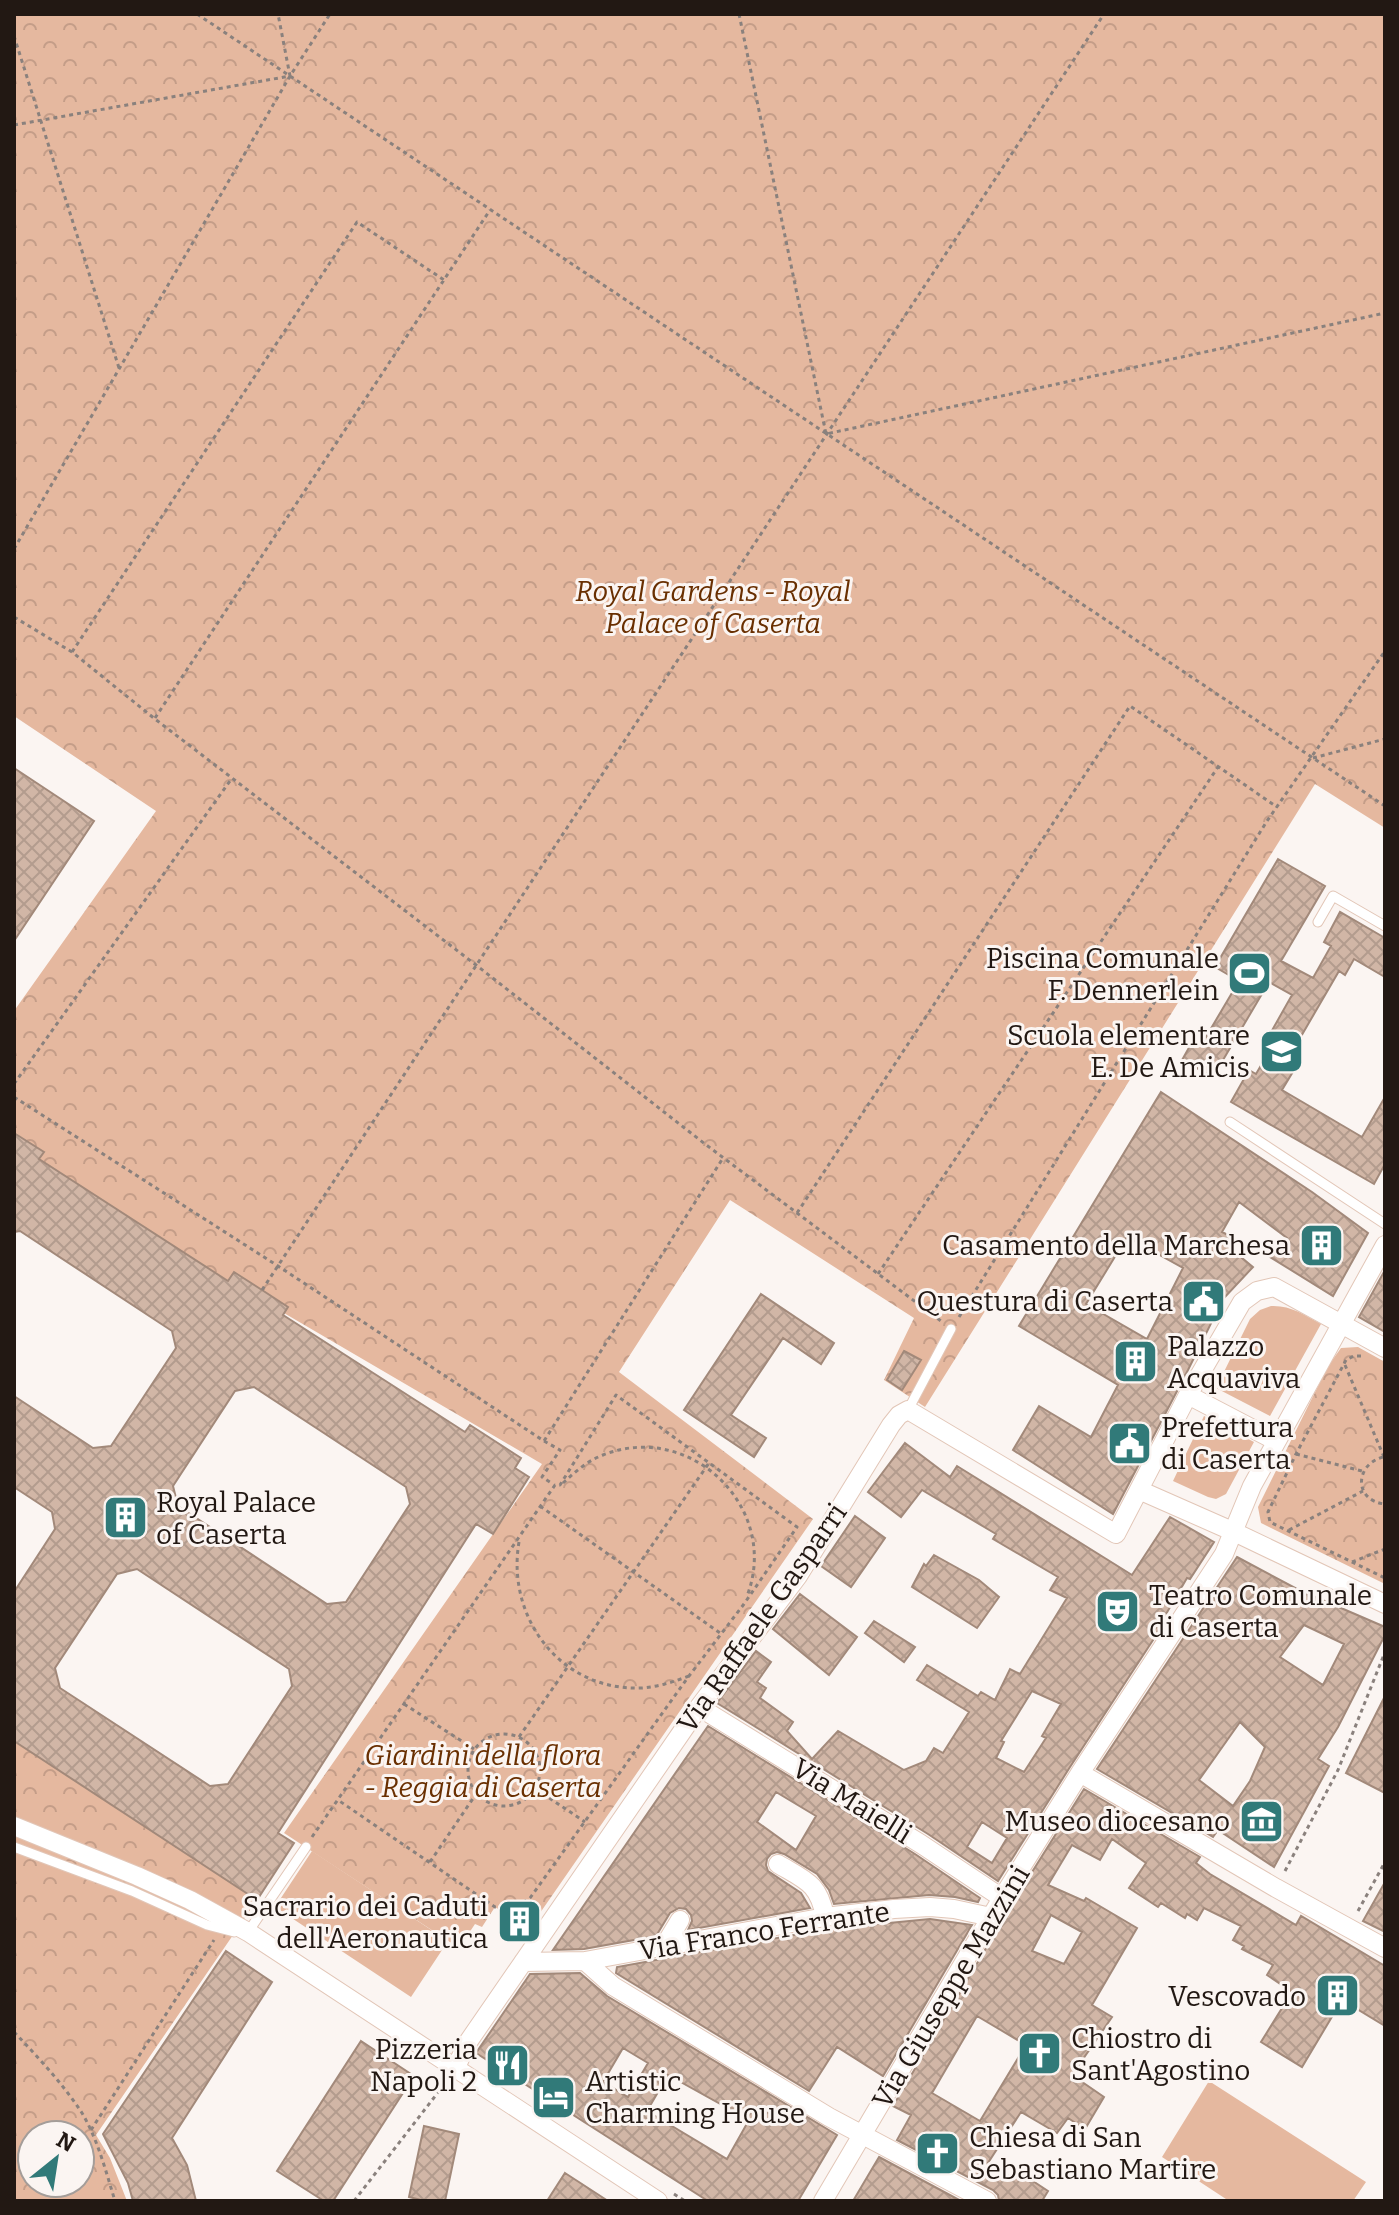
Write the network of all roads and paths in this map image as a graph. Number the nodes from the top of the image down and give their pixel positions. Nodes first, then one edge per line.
1 (197, 14) edge
2 (278, 14) edge
3 (330, 14) edge
4 (739, 14) edge
5 (1104, 14) edge
6 (14, 36) edge
7 (290, 76) junction
8 (40, 119) junction
9 (14, 125) edge
10 (490, 210) junction
11 (444, 280) junction
12 (1385, 313) edge
13 (119, 369) junction
14 (826, 434) junction
15 (14, 549) edge
16 (14, 617) edge
17 (1385, 651) edge
18 (72, 652) junction
19 (155, 719) junction
20 (1385, 739) edge
21 (1313, 758) junction
22 (1218, 767) junction
23 (232, 778) junction
24 (1385, 806) edge
25 (1277, 807) junction
26 (1318, 922) dead end
27 (1385, 926) edge
28 (476, 965) junction
29 (14, 1084) edge
30 (14, 1097) edge
31 (1230, 1122) dead end
32 (723, 1158) junction
33 (797, 1213) junction
34 (1385, 1224) edge
35 (1385, 1245) edge
36 (278, 1266) junction
37 (878, 1274) junction
38 (262, 1290) dead end
39 (1341, 1324) junction
40 (951, 1329) junction
41 (1385, 1348) edge
42 (1361, 1356) dead end
43 (1345, 1363) junction
44 (1188, 1395) junction
45 (908, 1410) junction
46 (544, 1441) junction
47 (1276, 1441) junction
48 (1296, 1454) junction
49 (1384, 1458) edge
50 (708, 1465) junction
51 (1363, 1471) junction
52 (557, 1485) junction
53 (1139, 1490) junction
54 (1363, 1491) junction
55 (1385, 1504) edge
56 (540, 1506) junction
57 (1289, 1530) junction
58 (1239, 1534) junction
59 (519, 1539) junction
60 (1385, 1549) edge
61 (1352, 1562) junction
62 (634, 1572) junction
63 (1385, 1578) edge
64 (744, 1604) junction
65 (1385, 1604) edge
66 (720, 1633) junction
67 (1385, 1652) edge
68 (569, 1667) junction
69 (689, 1676) junction
70 (404, 1704) junction
71 (699, 1707) junction
72 (519, 1737) junction
73 (474, 1749) junction
74 (1080, 1773) junction
75 (536, 1789) junction
76 (476, 1794) junction
77 (338, 1800) junction
78 (585, 1822) junction
79 (14, 1826) edge
80 (14, 1847) edge
81 (306, 1847) joint
82 (430, 1862) junction
83 (1385, 1862) edge
84 (778, 1864) dead end
85 (1276, 1888) junction
86 (1002, 1898) junction
87 (825, 1917) junction
88 (991, 1917) junction
89 (680, 1920) dead end
90 (225, 1925) junction
91 (1349, 1928) junction
92 (252, 1934) junction
93 (663, 1948) junction
94 (1385, 1948) edge
95 (528, 1955) junction
96 (585, 1961) junction
97 (14, 2032) edge
98 (455, 2070) junction
99 (85, 2119) edge
100 (96, 2122) edge
101 (862, 2135) junction
102 (96, 2145) edge
103 (115, 2201) edge
104 (354, 2201) edge
105 (658, 2201) edge
106 (823, 2201) edge
107 (987, 2201) edge

1 - 7 path
2 - 7 path
3 - 7 path
4 - 14 path
5 - 14 path
6 - 8 path
7 - 8 path
7 - 10 path
7 - 13 path
8 - 9 path
8 - 13 path
10 - 11 path
10 - 14 path
11 - 18 path
11 - 19 path
12 - 14 path
13 - 15 path
14 - 21 path
14 - 28 path
16 - 18 path
17 - 21 path
18 - 19 path
19 - 23 path
20 - 21 path
21 - 24 path
21 - 25 path
22 - 25 path
22 - 33 path
22 - 37 path
23 - 28 path
23 - 29 path
25 - 40 path
26 - 27 lane
28 - 32 path
28 - 36 path
30 - 36 path
31 - 34 lane
32 - 33 path
32 - 46 path
33 - 37 path
35 - 39 street, Via Giuseppe Mazzini
36 - 38 path
36 - 46 path
37 - 40 path
39 - 41 street
39 - 44 street
39 - 47 street, Via Giuseppe Mazzini
40 - 45 lane
42 - 43 path
43 - 48 path
43 - 49 path
44 - 47 street
44 - 53 street
45 - 53 street
45 - 71 street, Via Raffaele Gasparri
46 - 52 path
47 - 58 street, Via Giuseppe Mazzini
48 - 51 path
48 - 57 path
49 - 51 path
50 - 52 path
50 - 52 path
50 - 62 path
50 - 64 path
50 - 64 path
51 - 54 path
52 - 56 path
53 - 58 street
54 - 55 path
54 - 57 path
56 - 59 path
56 - 62 path
57 - 61 path
58 - 65 street
58 - 74 street, Via Giuseppe Mazzini
59 - 68 path
59 - 70 path
60 - 61 path
61 - 63 path
62 - 66 path
62 - 68 path
64 - 66 path
66 - 69 path
67 - 85 path
68 - 69 path
68 - 72 path
69 - 78 path
70 - 73 path
70 - 77 path
71 - 86 street, Via Maielli
71 - 95 street, Via Raffaele Gasparri
72 - 73 path
72 - 75 path
73 - 76 path
74 - 85 street
74 - 86 street, Via Giuseppe Mazzini
75 - 76 path
75 - 78 path
76 - 82 path
77 - 81 path
77 - 82 path
78 - 82 path
79 - 90 street
80 - 90 lane
81 - 92 lane
83 - 91 path
84 - 87 street
85 - 91 street
86 - 88 street, Via Giuseppe Mazzini
87 - 88 street, Via Franco Ferrante
87 - 93 street, Via Franco Ferrante
88 - 101 street, Via Giuseppe Mazzini
89 - 93 street
90 - 92 street
90 - 100 path
91 - 94 street
92 - 98 street
93 - 96 street, Via Franco Ferrante
95 - 96 street, Via Franco Ferrante
95 - 98 street, Via Raffaele Gasparri
96 - 101 street
97 - 99 path
98 - 104 path
98 - 105 street
101 - 106 street, Via Giuseppe Mazzini
101 - 107 street
102 - 103 path

